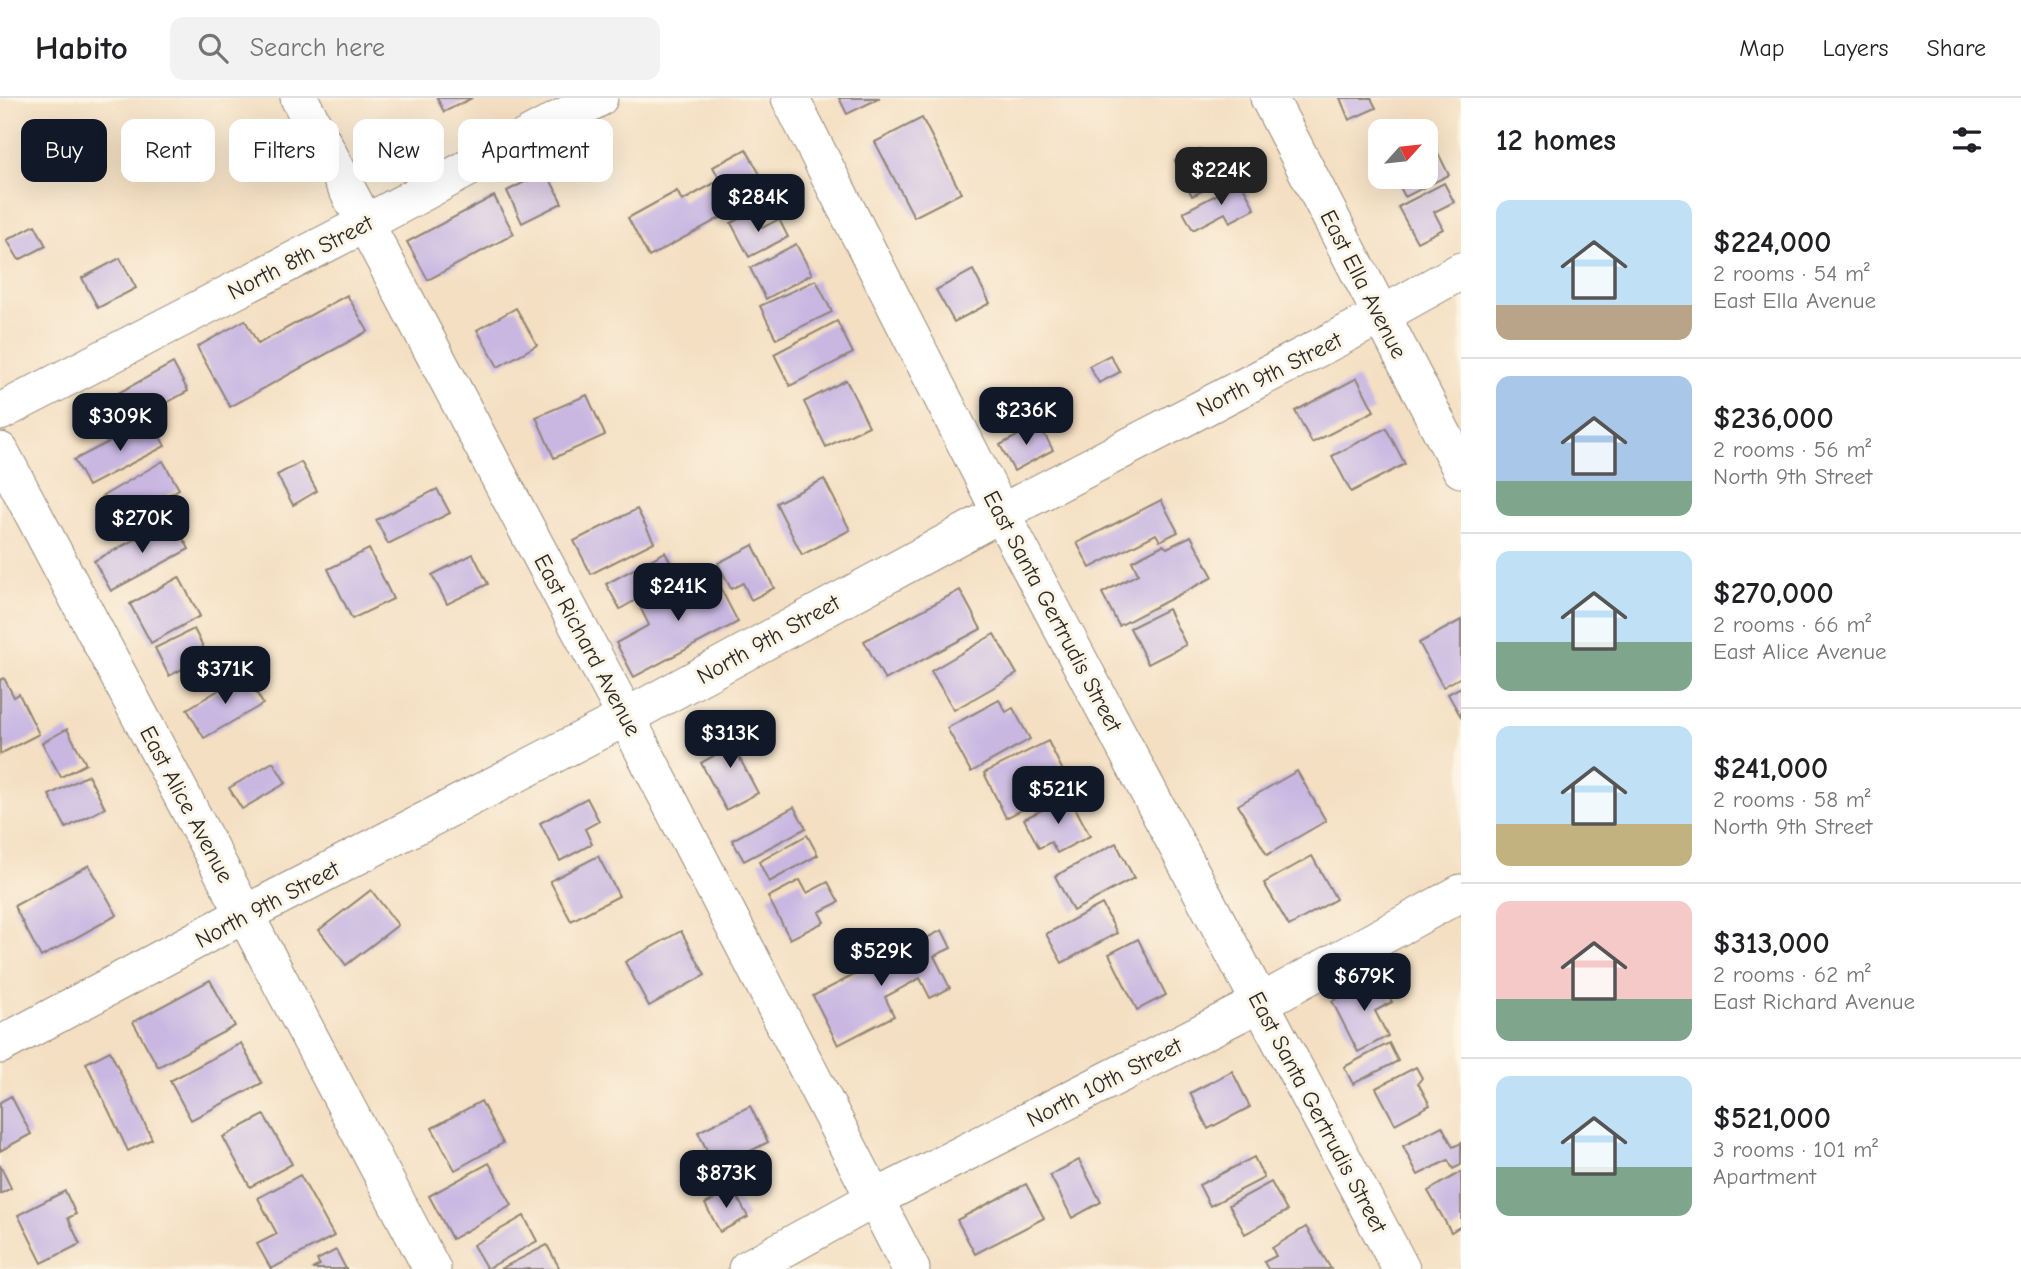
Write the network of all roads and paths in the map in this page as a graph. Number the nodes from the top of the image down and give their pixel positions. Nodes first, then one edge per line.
1 (299, 98) edge
2 (598, 98) edge
3 (790, 98) edge
4 (1269, 98) edge
5 (366, 223) junction
6 (1461, 271) edge
7 (1380, 316) junction
8 (0, 412) edge
9 (0, 451) edge
10 (1461, 469) edge
11 (1001, 513) junction
12 (626, 717) junction
13 (1461, 893) edge
14 (245, 915) junction
15 (1260, 1003) junction
16 (0, 1045) edge
17 (874, 1199) junction
18 (432, 1269) edge
19 (747, 1269) edge
20 (912, 1269) edge
21 (1401, 1269) edge

1 - 5 street, East Richard Avenue
2 - 5 street, North 8th Street
3 - 11 street, East Santa Gertrudis Street
4 - 7 street, East Ella Avenue
5 - 8 street, North 8th Street
5 - 12 street, East Richard Avenue
6 - 7 street, North 9th Street
7 - 10 street, East Ella Avenue
7 - 11 street, North 9th Street
9 - 14 street, East Alice Avenue
11 - 12 street, North 9th Street
11 - 15 street, East Santa Gertrudis Street
12 - 14 street, North 9th Street
12 - 17 street, East Richard Avenue
13 - 15 street, North 10th Street
14 - 16 street, North 9th Street
14 - 18 street, East Alice Avenue
15 - 17 street, North 10th Street
15 - 21 street, East Santa Gertrudis Street
17 - 19 street, North 10th Street
17 - 20 street, East Richard Avenue

